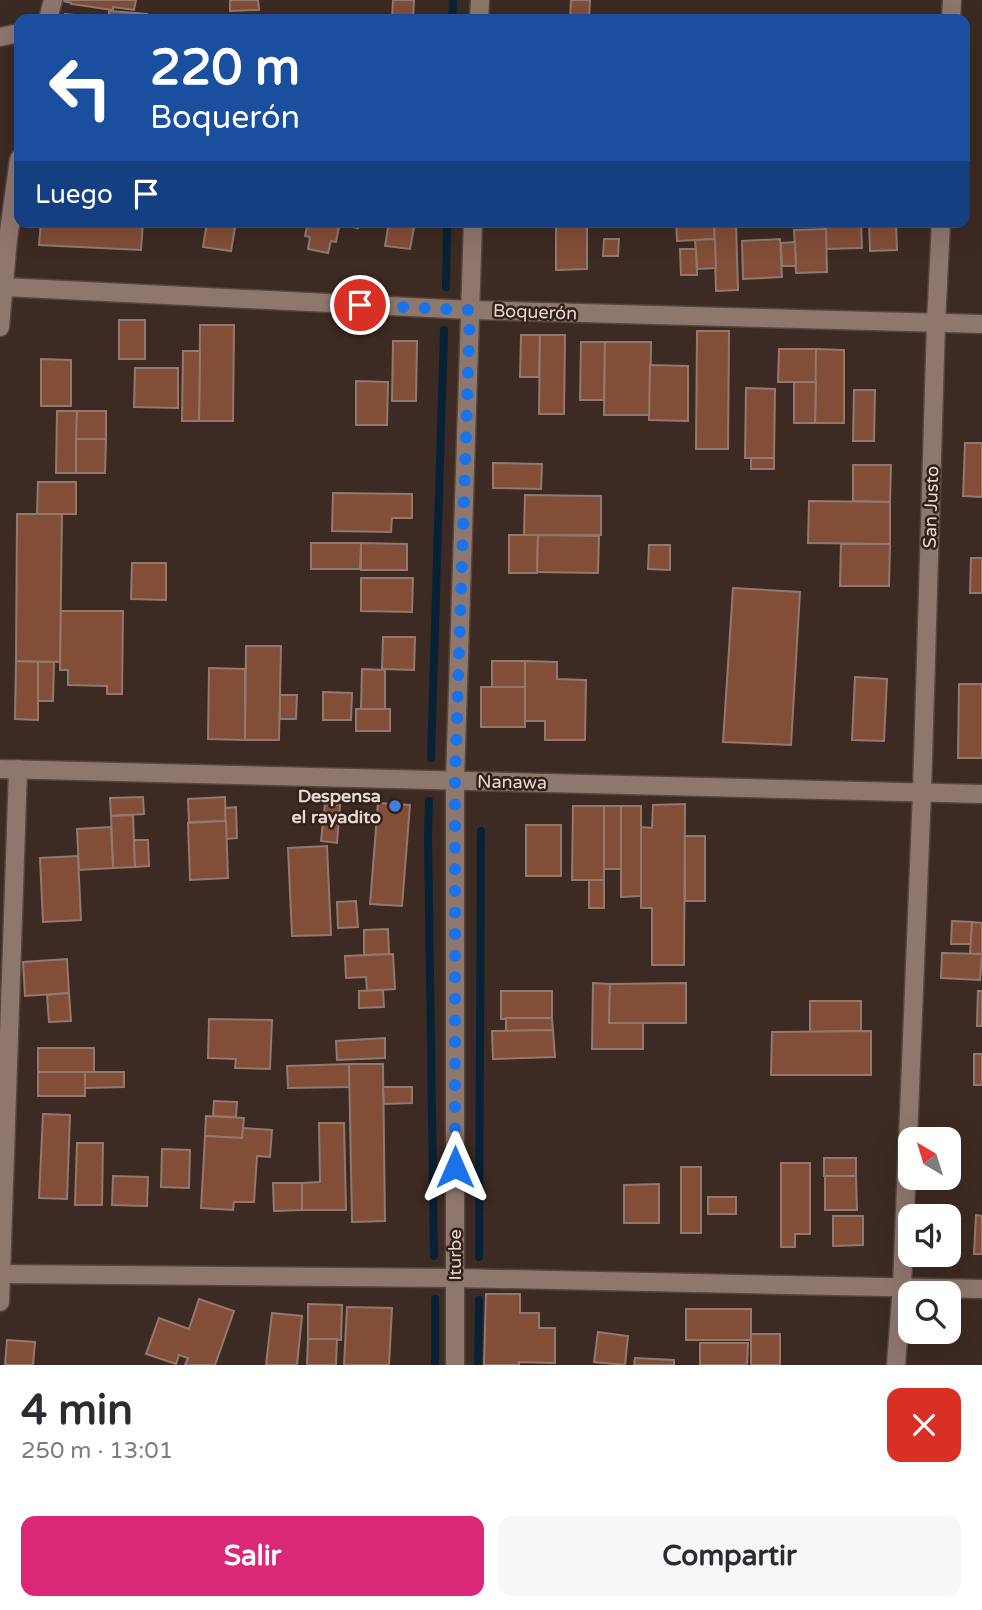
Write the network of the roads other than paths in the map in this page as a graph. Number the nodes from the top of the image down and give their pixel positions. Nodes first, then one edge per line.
1 (14, 195) edge
2 (473, 228) edge
3 (941, 228) edge
4 (4, 287) junction
5 (470, 310) junction
6 (936, 323) junction
7 (982, 324) edge
8 (0, 327) edge
9 (9, 769) edge
10 (455, 780) junction
11 (922, 792) junction
12 (982, 794) edge
13 (1, 1274) edge
14 (455, 1278) junction
15 (902, 1281) edge
16 (898, 1286) edge
17 (961, 1288) edge
18 (982, 1289) edge
19 (0, 1302) edge
20 (898, 1339) edge
21 (456, 1365) edge
22 (896, 1365) edge

1 - 4 street
2 - 5 street, Iturbe
3 - 6 street, San Justo
4 - 5 street, Boquerón
4 - 8 street
5 - 6 street, Boquerón
5 - 10 street, Iturbe
6 - 7 street, Boquerón
6 - 11 street, San Justo
9 - 10 street, Nanawa
9 - 13 street
10 - 11 street, Nanawa
10 - 14 street, Iturbe
11 - 12 street, Nanawa
11 - 15 street, San Justo
13 - 14 street
13 - 19 street
14 - 16 street
14 - 21 street, Iturbe
17 - 18 street
20 - 22 street, San Justo

